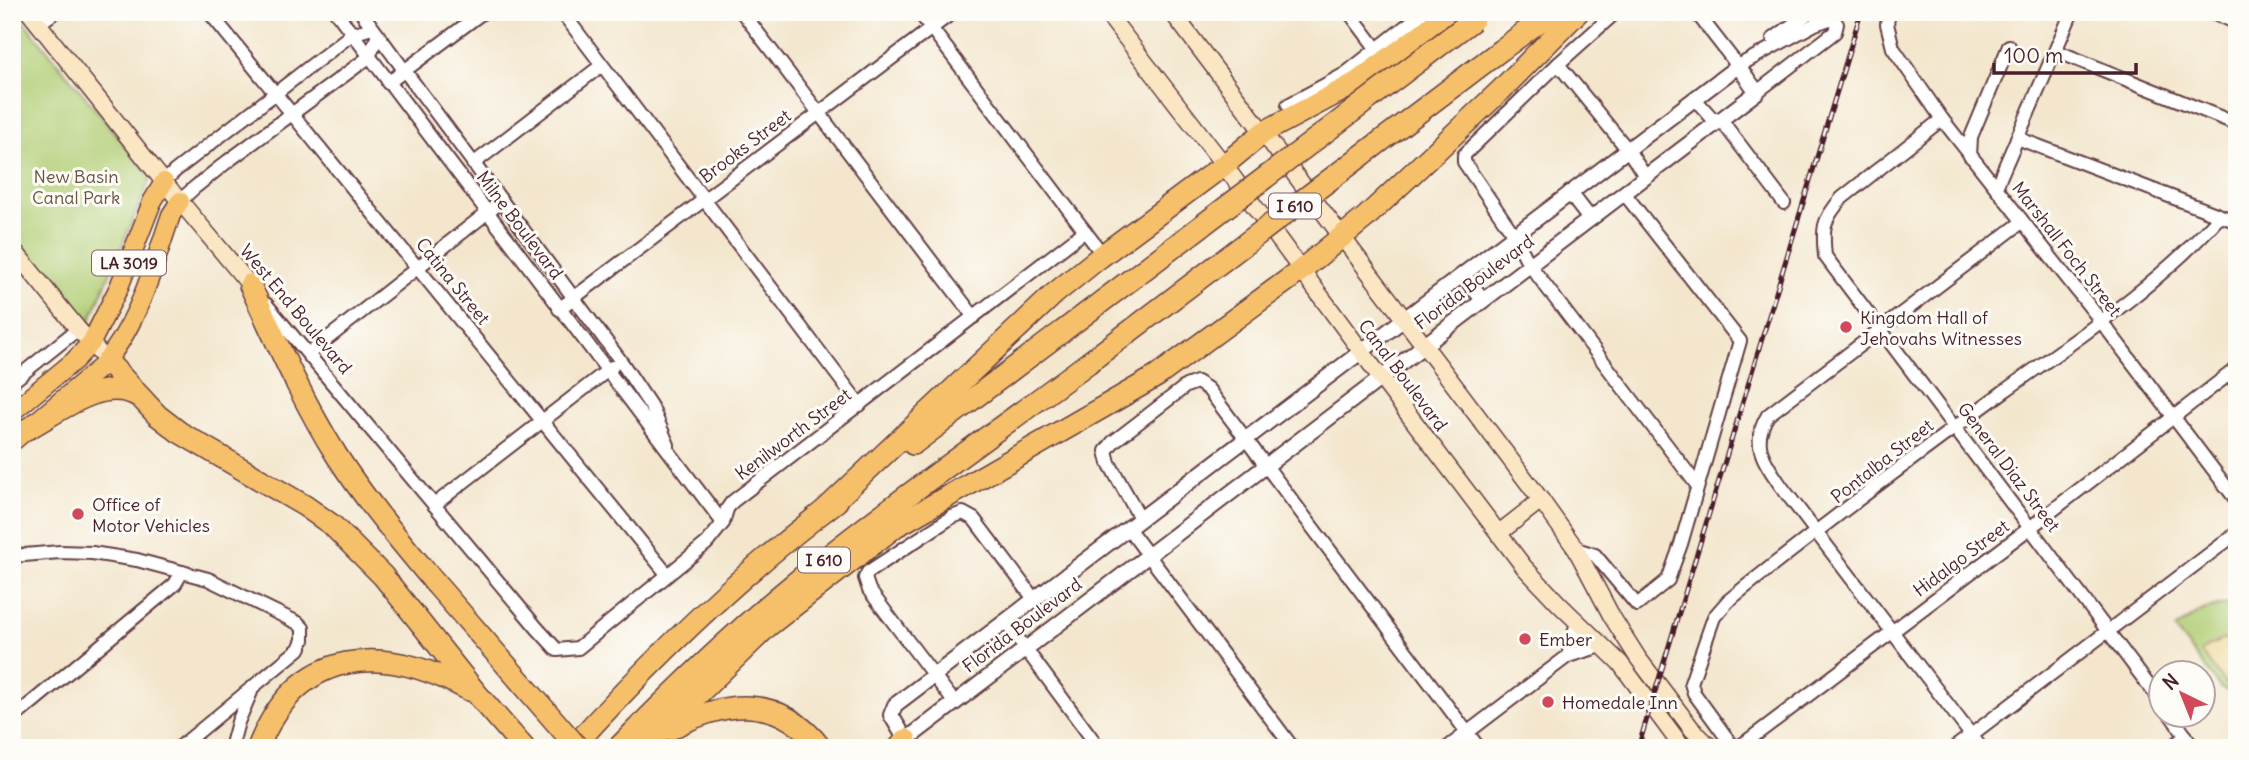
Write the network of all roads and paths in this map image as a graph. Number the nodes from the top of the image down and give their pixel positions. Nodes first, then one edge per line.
1 (55, 12) edge
2 (209, 12) edge
3 (336, 12) edge
4 (361, 12) edge
5 (483, 12) edge
6 (562, 12) edge
7 (742, 12) edge
8 (919, 12) edge
9 (953, 12) edge
10 (1105, 12) edge
11 (1172, 12) edge
12 (1349, 12) edge
13 (1424, 12) edge
14 (1452, 12) edge
15 (1552, 12) edge
16 (1578, 12) edge
17 (1616, 12) edge
18 (1696, 12) edge
19 (1810, 12) edge
20 (1889, 12) edge
21 (2072, 12) edge
22 (2212, 12) edge
23 (1478, 16) edge
24 (33, 18) edge
25 (2237, 23) edge
26 (931, 28) junction
27 (375, 31) junction
28 (352, 34) junction
29 (2010, 46) dead end
30 (1376, 48) junction
31 (2056, 51) junction
32 (369, 57) junction
33 (1558, 64) junction
34 (602, 65) junction
35 (1738, 66) junction
36 (404, 71) junction
37 (388, 83) junction
38 (1757, 92) junction
39 (275, 94) junction
40 (1695, 99) junction
41 (1287, 105) dead end
42 (819, 113) junction
43 (292, 115) junction
44 (1721, 120) junction
45 (1942, 120) junction
46 (2237, 124) edge
47 (1264, 132) junction
48 (2017, 138) junction
49 (1628, 150) junction
50 (1970, 156) junction
51 (474, 164) junction
52 (1224, 165) junction
53 (1646, 176) junction
54 (164, 182) junction
55 (1996, 187) junction
56 (1570, 193) junction
57 (1624, 193) junction
58 (702, 200) junction
59 (180, 201) junction
60 (502, 201) junction
61 (1784, 203) dead end
62 (487, 213) junction
63 (2220, 216) junction
64 (1590, 219) junction
65 (2022, 222) junction
66 (2237, 222) edge
67 (1085, 230) junction
68 (1514, 235) junction
69 (1343, 236) junction
70 (12, 248) edge
71 (133, 251) junction
72 (1103, 254) junction
73 (1529, 264) junction
74 (418, 266) junction
75 (1300, 271) junction
76 (1463, 275) junction
77 (250, 285) junction
78 (574, 298) junction
79 (1483, 300) junction
80 (559, 309) junction
81 (974, 317) junction
82 (1405, 320) junction
83 (2101, 321) junction
84 (78, 329) junction
85 (1881, 329) junction
86 (127, 330) junction
87 (91, 344) junction
88 (1424, 344) junction
89 (1361, 351) junction
90 (307, 354) junction
91 (620, 360) junction
92 (107, 361) junction
93 (2237, 368) edge
94 (607, 370) junction
95 (1381, 378) junction
96 (12, 382) edge
97 (1048, 393) junction
98 (139, 397) junction
99 (860, 405) junction
100 (12, 412) edge
101 (2173, 417) junction
102 (542, 420) junction
103 (1955, 427) junction
104 (29, 428) junction
105 (1245, 439) junction
106 (12, 443) edge
107 (674, 461) junction
108 (1265, 465) junction
109 (1697, 485) junction
110 (1541, 500) junction
111 (2237, 501) edge
112 (434, 505) junction
113 (825, 510) junction
114 (1140, 518) junction
115 (723, 523) junction
116 (900, 524) junction
117 (2031, 527) junction
118 (1128, 528) junction
119 (1499, 533) junction
120 (1817, 533) junction
121 (2237, 533) edge
122 (1576, 549) junction
123 (1147, 555) junction
124 (12, 556) edge
125 (182, 572) junction
126 (667, 574) junction
127 (1034, 599) junction
128 (1005, 621) junction
129 (1577, 622) junction
130 (537, 628) joint
131 (2109, 631) junction
132 (1892, 632) junction
133 (1601, 646) junction
134 (1024, 647) junction
135 (1568, 656) junction
136 (934, 675) junction
137 (2148, 685) edge
138 (252, 688) junction
139 (477, 694) junction
140 (954, 702) junction
141 (12, 719) edge
142 (2180, 728) edge
143 (1467, 733) junction
144 (1971, 735) junction
145 (2186, 736) junction
146 (646, 744) edge
147 (905, 745) edge
148 (179, 748) edge
149 (231, 748) edge
150 (258, 748) edge
151 (524, 748) edge
152 (572, 748) edge
153 (578, 748) edge
154 (618, 748) edge
155 (821, 748) edge
156 (1100, 748) edge
157 (1293, 748) edge
158 (1447, 748) edge
159 (1479, 748) edge
160 (1683, 748) edge
161 (1712, 748) edge
162 (1736, 748) edge
163 (1954, 748) edge
164 (1981, 748) edge
165 (2170, 748) edge
166 (2194, 748) edge

1 - 24 street
2 - 39 street, Catina Street
3 - 28 street, Milne Boulevard
4 - 27 street, Milne Boulevard
5 - 36 street
6 - 34 street
7 - 42 street
8 - 26 street
9 - 26 street, Brooks Street
10 - 52 main road, Canal Boulevard
11 - 47 main road, Canal Boulevard
12 - 30 street
13 - 30 street
14 - 47 highway
15 - 97 highway, I 610, bridge
16 - 69 highway
17 - 33 street
18 - 35 street
19 - 35 street, Florida Boulevard
20 - 45 street, Marshall Foch Street
21 - 31 street
22 - 25 street
23 - 113 highway, I 610, bridge
24 - 54 main road, West End Boulevard
26 - 42 street, Brooks Street
26 - 67 street
27 - 28 street
27 - 32 street
27 - 36 street, Milne Boulevard
28 - 32 street, Milne Boulevard
28 - 39 street
29 - 50 street
30 - 41 street
31 - 46 street
31 - 48 street
32 - 37 street, Milne Boulevard
32 - 43 street
33 - 49 street
33 - 68 street
34 - 51 street
34 - 58 street
35 - 38 street
35 - 38 street, Florida Boulevard
35 - 40 street, Florida Boulevard
36 - 37 street
36 - 51 street, Milne Boulevard
37 - 62 street, Milne Boulevard
38 - 44 street, Florida Boulevard
39 - 43 street, Catina Street
39 - 54 street
40 - 44 street
40 - 49 street, Florida Boulevard
42 - 58 street, Brooks Street
42 - 81 street
43 - 59 street
43 - 74 street, Catina Street
44 - 53 street, Florida Boulevard
44 - 61 street
45 - 50 street, Marshall Foch Street
45 - 85 street, General Diaz Street
47 - 52 highway
47 - 69 main road, Canal Boulevard
48 - 55 street
48 - 63 street
49 - 53 street
49 - 56 street, Florida Boulevard
50 - 55 street, Marshall Foch Street
51 - 60 street, Milne Boulevard
52 - 72 highway
52 - 75 main road, Canal Boulevard
53 - 57 street, Florida Boulevard
54 - 59 main road, West End Boulevard
54 - 71 main road, LA 3019
55 - 65 street, Marshall Foch Street
56 - 64 street
56 - 68 street, Florida Boulevard
57 - 64 street, Florida Boulevard
57 - 109 street
58 - 78 street, Brooks Street
58 - 99 street
59 - 77 main road, West End Boulevard
59 - 86 main road, LA 3019
60 - 62 street
60 - 78 street, Milne Boulevard
62 - 74 street
62 - 80 street, Milne Boulevard
63 - 66 street
63 - 83 street, Pontalba Street
64 - 73 street, Florida Boulevard
65 - 83 street, Marshall Foch Street
65 - 85 street
67 - 72 street
67 - 81 street, Kenilworth Street
68 - 73 street
68 - 76 street, Florida Boulevard
69 - 75 highway
69 - 82 main road, Canal Boulevard
70 - 84 main road
71 - 86 main road
71 - 87 main road, LA 3019
72 - 113 highway
73 - 79 street, Florida Boulevard
73 - 109 street
74 - 90 street
74 - 102 street, Catina Street
75 - 89 main road, Canal Boulevard
75 - 116 highway
76 - 79 street
76 - 82 street, Florida Boulevard
77 - 90 street, West End Boulevard
77 - 153 highway, bridge
78 - 80 street, Brooks Street
78 - 91 street, Milne Boulevard
79 - 88 street, Florida Boulevard
80 - 94 street, Milne Boulevard
81 - 99 street, Kenilworth Street
82 - 88 main road, Canal Boulevard
82 - 89 street, Florida Boulevard
83 - 101 street, Marshall Foch Street
83 - 103 street, Pontalba Street
84 - 87 main road
84 - 96 street
85 - 103 street, General Diaz Street
85 - 120 street
86 - 92 main road, LA 3019
87 - 92 main road
87 - 100 main road, LA 3019
88 - 95 street, Florida Boulevard
88 - 110 main road, Canal Boulevard
89 - 95 main road, Canal Boulevard
89 - 105 street, Florida Boulevard
90 - 112 street, West End Boulevard
91 - 94 street
91 - 107 street, Milne Boulevard
92 - 98 highway
92 - 104 main road, LA 3019
93 - 101 street, Hidalgo Street
94 - 102 street
94 - 107 street, Milne Boulevard
95 - 108 street, Florida Boulevard
95 - 119 main road, Canal Boulevard
97 - 116 highway
97 - 154 highway, I 610
98 - 104 highway
98 - 139 highway
99 - 115 street, Kenilworth Street
101 - 111 street, Marshall Foch Street
101 - 117 street, Hidalgo Street
102 - 112 street
102 - 126 street, Catina Street
103 - 117 street, General Diaz Street
103 - 120 street, Pontalba Street
104 - 106 main road, LA 3019
105 - 108 street
105 - 114 street, Florida Boulevard
105 - 114 street
107 - 115 street, Milne Boulevard
108 - 123 street, Florida Boulevard
108 - 143 street
109 - 122 street
110 - 119 main road
110 - 122 main road, Canal Boulevard
112 - 130 street, West End Boulevard
113 - 152 highway, I 610
114 - 118 street, Florida Boulevard
115 - 126 street, Kenilworth Street
116 - 146 highway
117 - 131 street, General Diaz Street
117 - 132 street, Hidalgo Street
118 - 123 street
118 - 127 street, Florida Boulevard
119 - 129 main road, Canal Boulevard
120 - 132 street
120 - 162 street, Pontalba Street
121 - 131 street
122 - 161 main road, Canal Boulevard
123 - 134 street, Florida Boulevard
123 - 157 street
124 - 125 street
125 - 138 street
125 - 141 street
126 - 130 street, Kenilworth Street
127 - 128 street, Florida Boulevard
127 - 136 street
128 - 134 street
128 - 136 street, Florida Boulevard
129 - 133 main road, Canal Boulevard
129 - 135 street
131 - 137 street, General Diaz Street
131 - 144 street
132 - 144 street
132 - 162 street, Hidalgo Street
133 - 135 street
133 - 160 main road, Canal Boulevard
134 - 140 street, Florida Boulevard
134 - 156 street
135 - 143 street
136 - 140 street
136 - 147 street, Florida Boulevard
138 - 148 street
138 - 149 street
139 - 150 highway
139 - 151 highway
140 - 147 street, Florida Boulevard
142 - 145 street
143 - 158 street
143 - 159 street
144 - 163 street
144 - 164 street
145 - 165 street
145 - 166 street
146 - 155 highway

